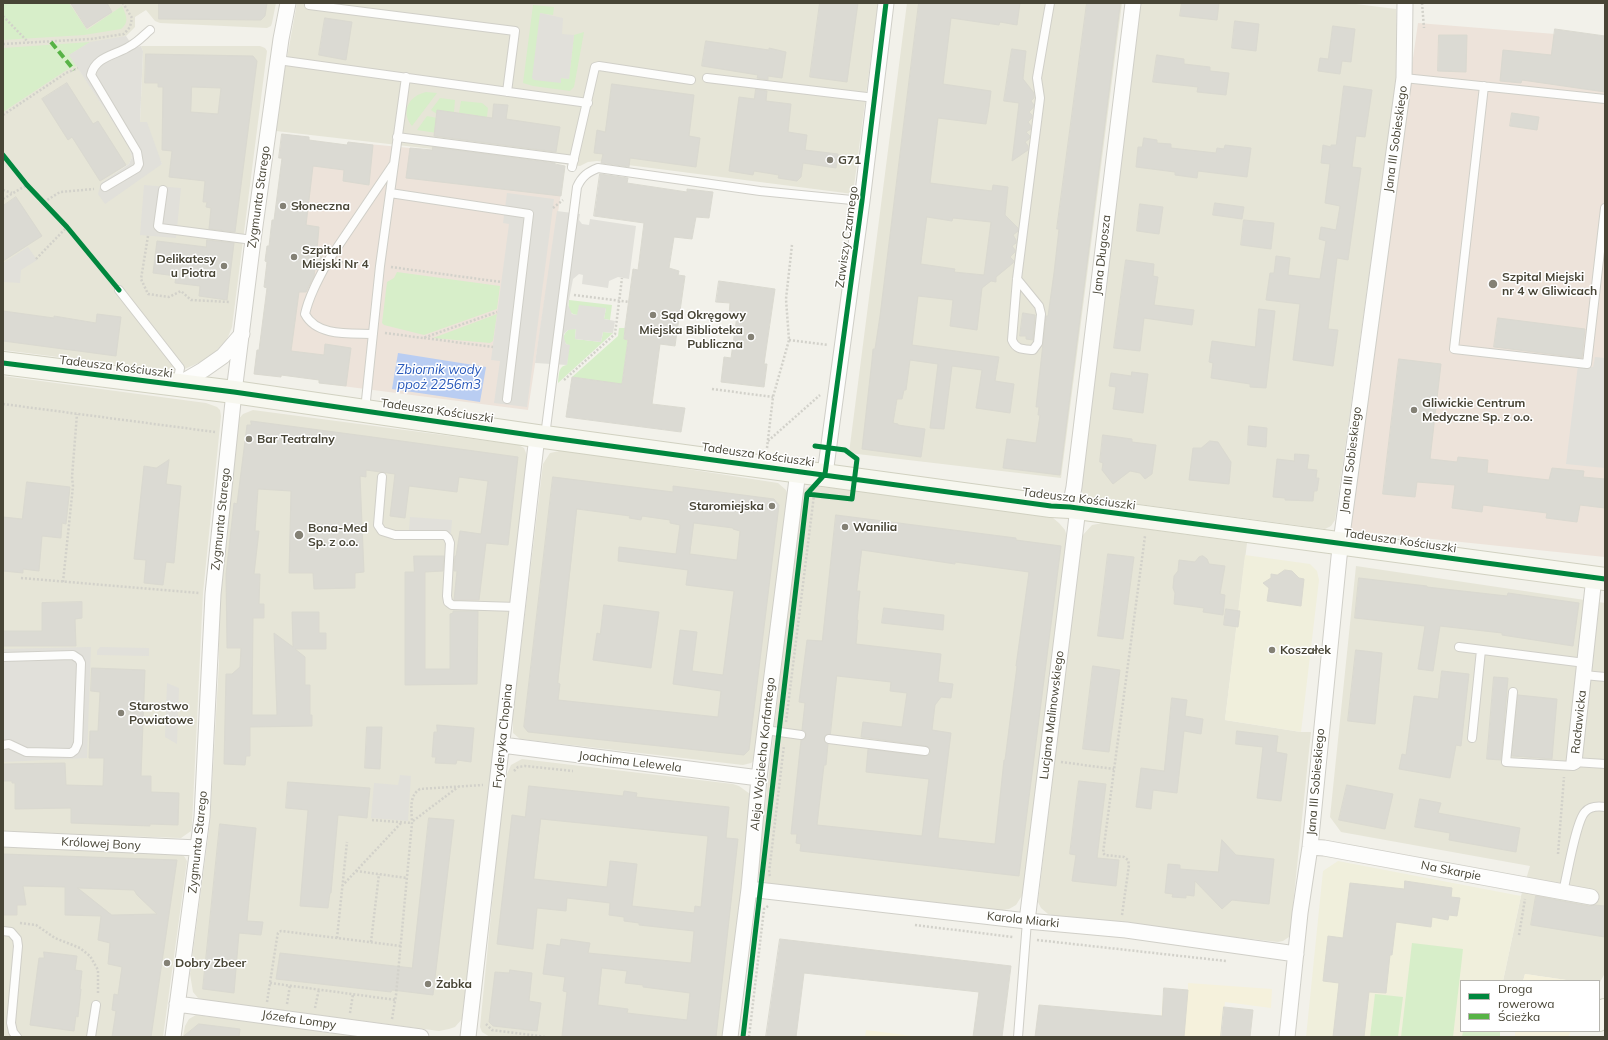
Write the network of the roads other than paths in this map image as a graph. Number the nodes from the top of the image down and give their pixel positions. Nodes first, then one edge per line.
1 (288, 3) edge
2 (886, 3) edge
3 (1050, 3) edge
4 (1133, 3) edge
5 (1405, 3) edge
6 (309, 5) dead end
7 (150, 30) dead end
8 (278, 60) junction
9 (406, 77) junction
10 (707, 78) dead end
11 (1404, 78) junction
12 (691, 80) dead end
13 (1484, 86) junction
14 (507, 92) junction
15 (875, 98) junction
16 (1605, 99) edge
17 (588, 103) junction
18 (397, 138) junction
19 (394, 163) junction
20 (105, 187) road end
21 (162, 190) dead end
22 (390, 193) junction
23 (862, 201) junction
24 (1605, 208) edge
25 (253, 240) junction
26 (1016, 280) junction
27 (119, 290) dead end
28 (373, 333) junction
29 (242, 334) junction
30 (3, 363) edge
31 (177, 385) junction
32 (234, 392) junction
33 (507, 399) dead end
34 (365, 411) junction
35 (541, 436) junction
36 (798, 471) junction
37 (824, 474) junction
38 (382, 477) dead end
39 (1074, 508) junction
40 (1340, 544) junction
41 (1600, 578) edge
42 (517, 607) junction
43 (1459, 647) dead end
44 (1481, 650) junction
45 (3, 657) edge
46 (1584, 669) junction
47 (1605, 677) edge
48 (1513, 692) dead end
49 (765, 730) junction
50 (801, 735) dead end
51 (1472, 738) dead end
52 (829, 739) dead end
53 (3, 745) edge
54 (502, 745) junction
55 (925, 751) dead end
56 (1574, 762) junction
57 (1605, 764) edge
58 (759, 778) junction
59 (1605, 807) edge
60 (3, 839) edge
61 (1310, 847) junction
62 (198, 848) junction
63 (749, 889) junction
64 (1563, 892) junction
65 (1591, 897) dead end
66 (1027, 921) junction
67 (7, 932) edge
68 (1296, 954) junction
69 (177, 1004) junction
70 (96, 1005) road end
71 (17, 1037) edge
72 (91, 1037) edge
73 (173, 1037) edge
74 (421, 1037) edge
75 (468, 1037) edge
76 (730, 1037) edge
77 (1018, 1037) edge
78 (1287, 1037) edge

1 - 8 street, Zygmunta Starego
2 - 15 street, Zawiszy Czarnego
3 - 26 lane
4 - 39 street, Jana Długosza
5 - 11 street, Jana III Sobieskiego
6 - 14 lane
7 - 20 lane
8 - 9 lane
8 - 25 street, Zygmunta Starego
9 - 14 lane
9 - 18 lane
10 - 15 lane
11 - 13 lane
11 - 40 street, Jana III Sobieskiego
12 - 17 lane
13 - 16 lane
13 - 24 lane
14 - 17 lane
15 - 23 street, Zawiszy Czarnego
17 - 18 lane
18 - 19 lane
19 - 22 lane
19 - 28 lane
21 - 25 lane
22 - 28 lane
22 - 33 lane
23 - 35 lane
23 - 37 street, Zawiszy Czarnego
25 - 29 street, Zygmunta Starego
26 - 26 lane
27 - 31 lane
28 - 34 lane
29 - 31 street
29 - 32 street, Zygmunta Starego
30 - 31 street, Tadeusza Kościuszki
31 - 32 street, Tadeusza Kościuszki
32 - 34 street, Tadeusza Kościuszki
32 - 62 street, Zygmunta Starego
34 - 35 street, Tadeusza Kościuszki
35 - 36 street, Tadeusza Kościuszki
35 - 42 street, Fryderyka Chopina
36 - 37 street, Tadeusza Kościuszki
36 - 49 street, Aleja Wojciecha Korfantego
37 - 39 street, Tadeusza Kościuszki
38 - 42 lane
39 - 40 street, Tadeusza Kościuszki
39 - 66 street, Lucjana Malinowskiego
40 - 41 street, Tadeusza Kościuszki
40 - 61 street, Jana III Sobieskiego
41 - 46 street, Racławicka
42 - 54 street, Fryderyka Chopina
43 - 44 lane, Racławicka
44 - 46 lane, Racławicka
44 - 51 lane
45 - 53 lane
46 - 47 lane, Racławicka
46 - 56 street, Racławicka
48 - 56 lane
49 - 50 lane
49 - 58 street, Aleja Wojciecha Korfantego
52 - 55 lane
54 - 58 street, Joachima Lelewela
54 - 75 street, Fryderyka Chopina
56 - 57 lane, Racławicka
58 - 63 street, Aleja Wojciecha Korfantego
59 - 64 lane
60 - 62 street, Królowej Bony
61 - 64 street, Na Skarpie
61 - 68 street, Jana III Sobieskiego
62 - 69 street, Zygmunta Starego
63 - 66 street, Karola Miarki
63 - 76 street, Aleja Wojciecha Korfantego
64 - 65 street, Na Skarpie
66 - 68 street, Karola Miarki
66 - 77 lane
67 - 71 lane
68 - 78 street, Jana III Sobieskiego
69 - 73 street, Zygmunta Starego
69 - 74 street, Józefa Lompy
70 - 72 lane

